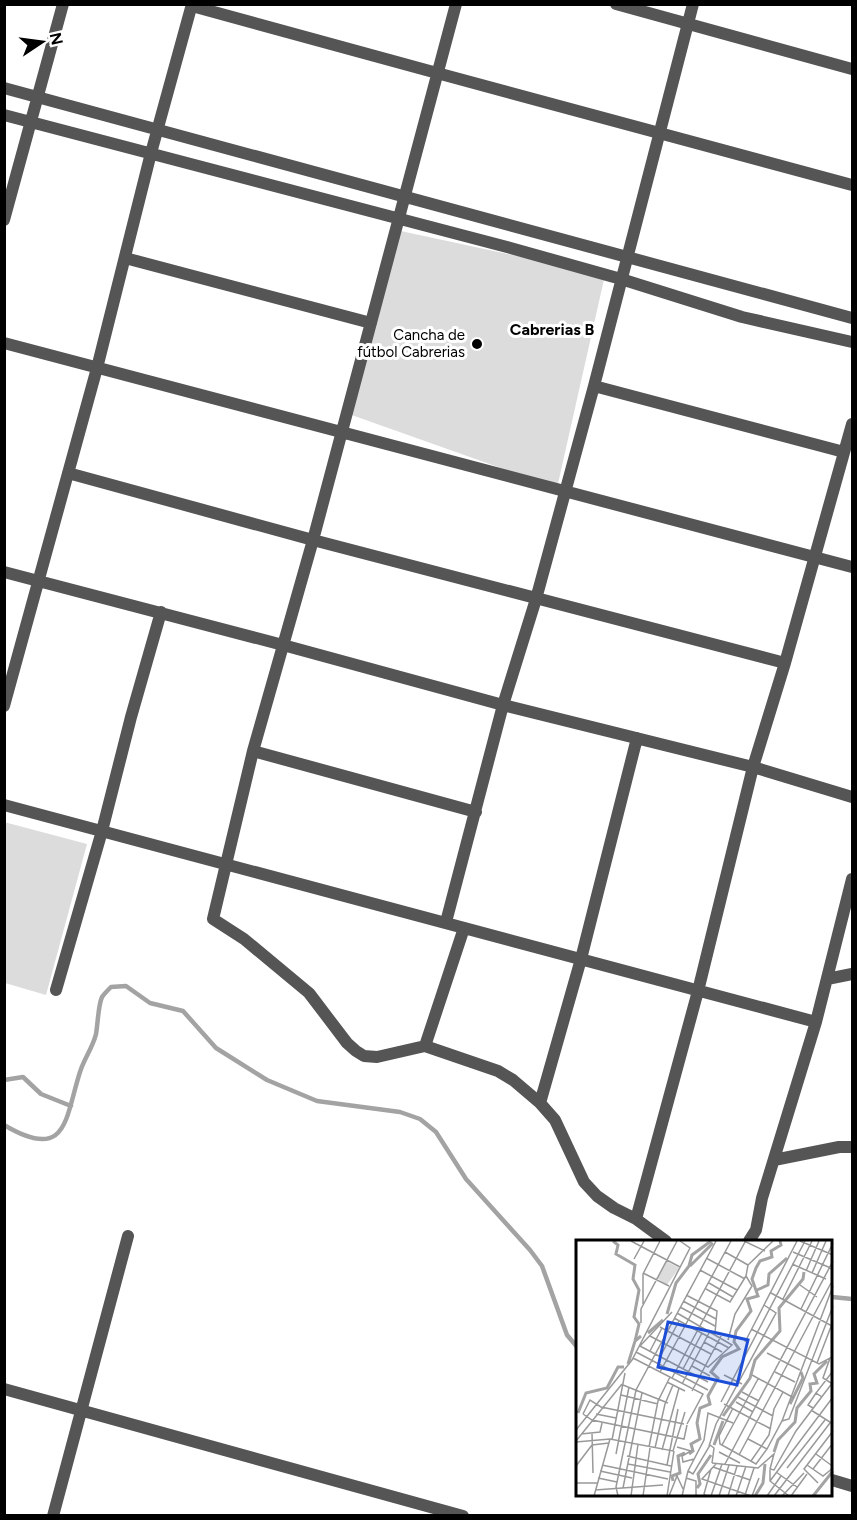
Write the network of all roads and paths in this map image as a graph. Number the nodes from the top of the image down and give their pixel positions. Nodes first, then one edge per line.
1 (63, 4) edge
2 (456, 4) edge
3 (616, 4) edge
4 (693, 4) edge
5 (192, 5) edge
6 (687, 24) junction
7 (852, 69) edge
8 (437, 73) junction
9 (4, 88) edge
10 (37, 98) junction
11 (4, 115) edge
12 (30, 122) junction
13 (158, 129) junction
14 (660, 133) junction
15 (151, 153) junction
16 (852, 185) edge
17 (405, 196) junction
18 (399, 218) junction
19 (4, 220) edge
20 (628, 256) junction
21 (125, 258) junction
22 (621, 279) junction
23 (852, 318) edge
24 (371, 323) junction
25 (852, 342) edge
26 (4, 343) edge
27 (97, 368) junction
28 (594, 386) junction
29 (852, 424) edge
30 (340, 432) junction
31 (844, 452) junction
32 (68, 473) junction
33 (566, 491) junction
34 (313, 540) junction
35 (815, 558) junction
36 (852, 567) edge
37 (4, 572) edge
38 (38, 580) junction
39 (536, 599) junction
40 (161, 612) junction
41 (283, 645) junction
42 (785, 663) junction
43 (503, 705) junction
44 (4, 706) edge
45 (637, 738) junction
46 (253, 751) junction
47 (753, 767) junction
48 (852, 797) edge
49 (4, 805) edge
50 (476, 812) junction
51 (102, 831) junction
52 (225, 864) junction
53 (852, 879) edge
54 (850, 901) edge
55 (446, 922) junction
56 (464, 928) junction
57 (581, 959) junction
58 (852, 974) edge
59 (827, 979) junction
60 (56, 990) dead end
61 (698, 991) junction
62 (816, 1022) junction
63 (425, 1046) junction
64 (540, 1103) junction
65 (852, 1147) edge
66 (774, 1160) junction
67 (636, 1219) junction
68 (128, 1236) dead end
69 (665, 1240) edge
70 (750, 1240) edge
71 (4, 1389) edge
72 (81, 1410) junction
73 (833, 1481) edge
74 (852, 1486) edge
75 (52, 1515) edge
76 (463, 1515) edge

1 - 10 street
2 - 8 street
3 - 6 street
4 - 6 street
5 - 8 street
5 - 13 street
6 - 7 street
6 - 14 street
8 - 14 street
8 - 17 street
9 - 10 street
10 - 12 street
10 - 13 street
11 - 12 street
12 - 15 street
12 - 19 street
13 - 15 street
13 - 17 street
14 - 16 street
14 - 20 street
15 - 18 street
15 - 21 street
17 - 18 street
17 - 20 street
18 - 22 street
18 - 24 street
20 - 22 street
20 - 23 street
21 - 24 street
21 - 27 street
22 - 25 street
22 - 28 street
24 - 30 street
26 - 27 street
27 - 30 street
27 - 32 street
28 - 31 street
28 - 33 street
29 - 31 street
30 - 33 street
30 - 34 street
31 - 35 street
32 - 34 street
32 - 38 street
33 - 35 street
33 - 39 street
34 - 39 street
34 - 41 street
35 - 36 street
35 - 42 street
37 - 38 street
38 - 40 street
38 - 44 street
39 - 42 street
39 - 43 street
40 - 41 street
40 - 51 street
41 - 43 street
41 - 46 street
42 - 47 street
43 - 45 street
43 - 50 street
45 - 47 street
45 - 57 street
46 - 50 street
46 - 52 street
47 - 48 street
47 - 61 street
49 - 51 street
50 - 55 street
51 - 52 street
51 - 60 street
52 - 55 street
52 - 63 street
53 - 54 street
54 - 59 street
55 - 56 street
56 - 57 street
56 - 63 street
57 - 61 street
57 - 64 street
58 - 59 street
59 - 62 street
61 - 62 street
61 - 67 street
62 - 66 street
63 - 64 street
64 - 67 street
65 - 66 street
66 - 70 street
67 - 69 street
68 - 72 street
71 - 72 street
72 - 75 street
72 - 76 street
73 - 74 street

